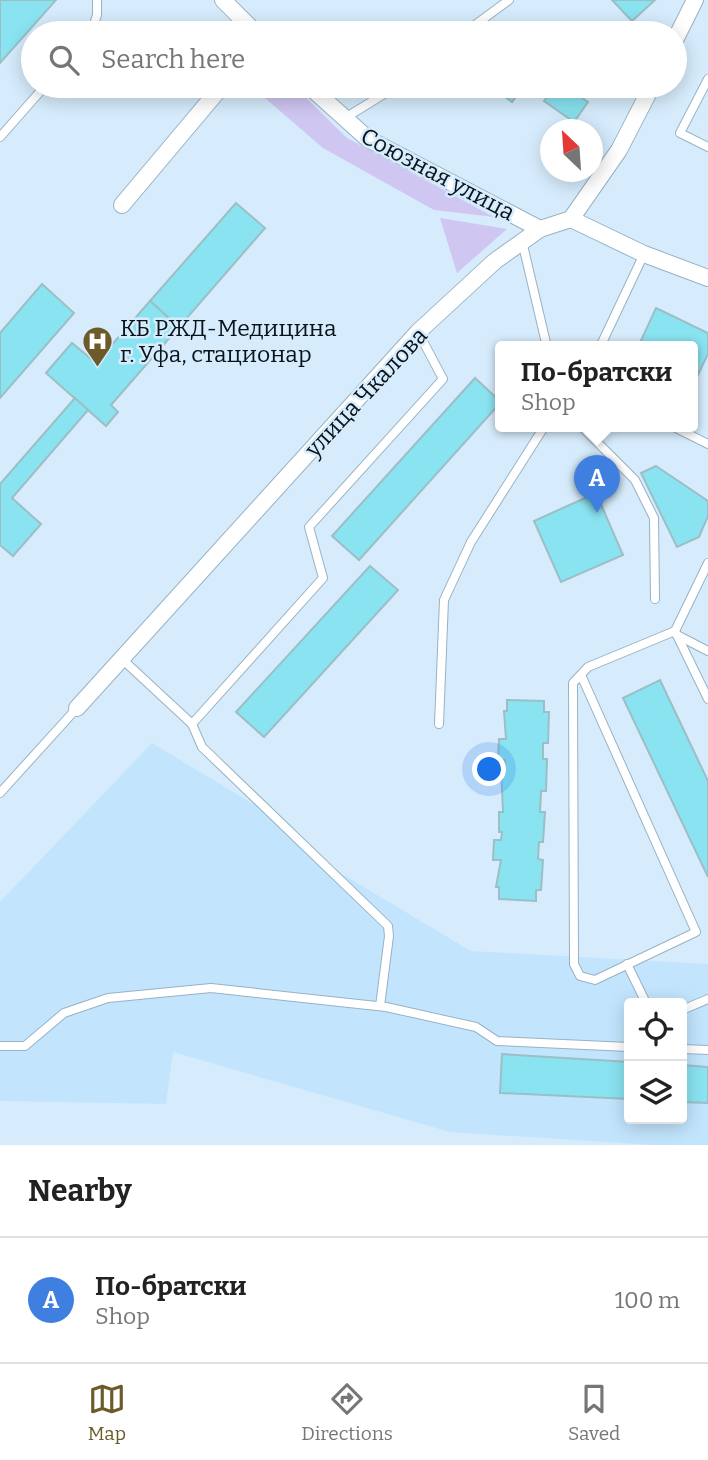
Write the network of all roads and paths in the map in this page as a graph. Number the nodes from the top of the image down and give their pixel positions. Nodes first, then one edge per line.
1 (97, 0) edge
2 (223, 0) edge
3 (509, 0) edge
4 (695, 0) edge
5 (95, 21) edge
6 (244, 21) edge
7 (480, 21) edge
8 (684, 21) edge
9 (708, 79) edge
10 (34, 98) edge
11 (212, 98) edge
12 (321, 98) edge
13 (378, 98) edge
14 (646, 98) edge
15 (343, 120) junction
16 (0, 136) edge
17 (708, 147) edge
18 (122, 205) dead end
19 (571, 219) junction
20 (541, 229) junction
21 (522, 241) junction
22 (644, 254) junction
23 (708, 278) edge
24 (418, 332) junction
25 (546, 341) edge
26 (603, 341) edge
27 (541, 432) edge
28 (587, 432) edge
29 (684, 432) edge
30 (708, 444) edge
31 (708, 562) edge
32 (655, 599) dead end
33 (676, 633) junction
34 (708, 651) edge
35 (122, 659) junction
36 (581, 675) junction
37 (708, 699) edge
38 (77, 708) joint
39 (192, 724) junction
40 (439, 724) dead end
41 (0, 793) edge
42 (627, 964) junction
43 (644, 998) edge
44 (708, 999) edge
45 (380, 1006) junction
46 (687, 1008) edge
47 (0, 1046) edge
48 (624, 1046) edge
49 (687, 1049) edge
50 (708, 1050) edge

1 - 5 lane
2 - 6 street
3 - 7 lane
4 - 8 street
9 - 17 lane
10 - 16 lane
11 - 18 street
12 - 15 street, Союзная улица
13 - 15 lane
14 - 19 street
15 - 20 street, Союзная улица
19 - 20 street, улица Чкалова
19 - 22 street
20 - 21 street, улица Чкалова
21 - 24 street, улица Чкалова
21 - 25 lane
22 - 23 street
22 - 26 lane
24 - 35 street, улица Чкалова
24 - 39 lane
27 - 40 lane
28 - 32 lane
29 - 30 lane
31 - 33 lane
33 - 34 lane
33 - 36 lane
33 - 37 lane
35 - 38 street, улица Чкалова
35 - 39 lane
36 - 42 lane
36 - 42 lane
38 - 41 lane
39 - 45 lane
42 - 43 lane
44 - 46 lane
45 - 47 lane
45 - 48 lane
49 - 50 lane

